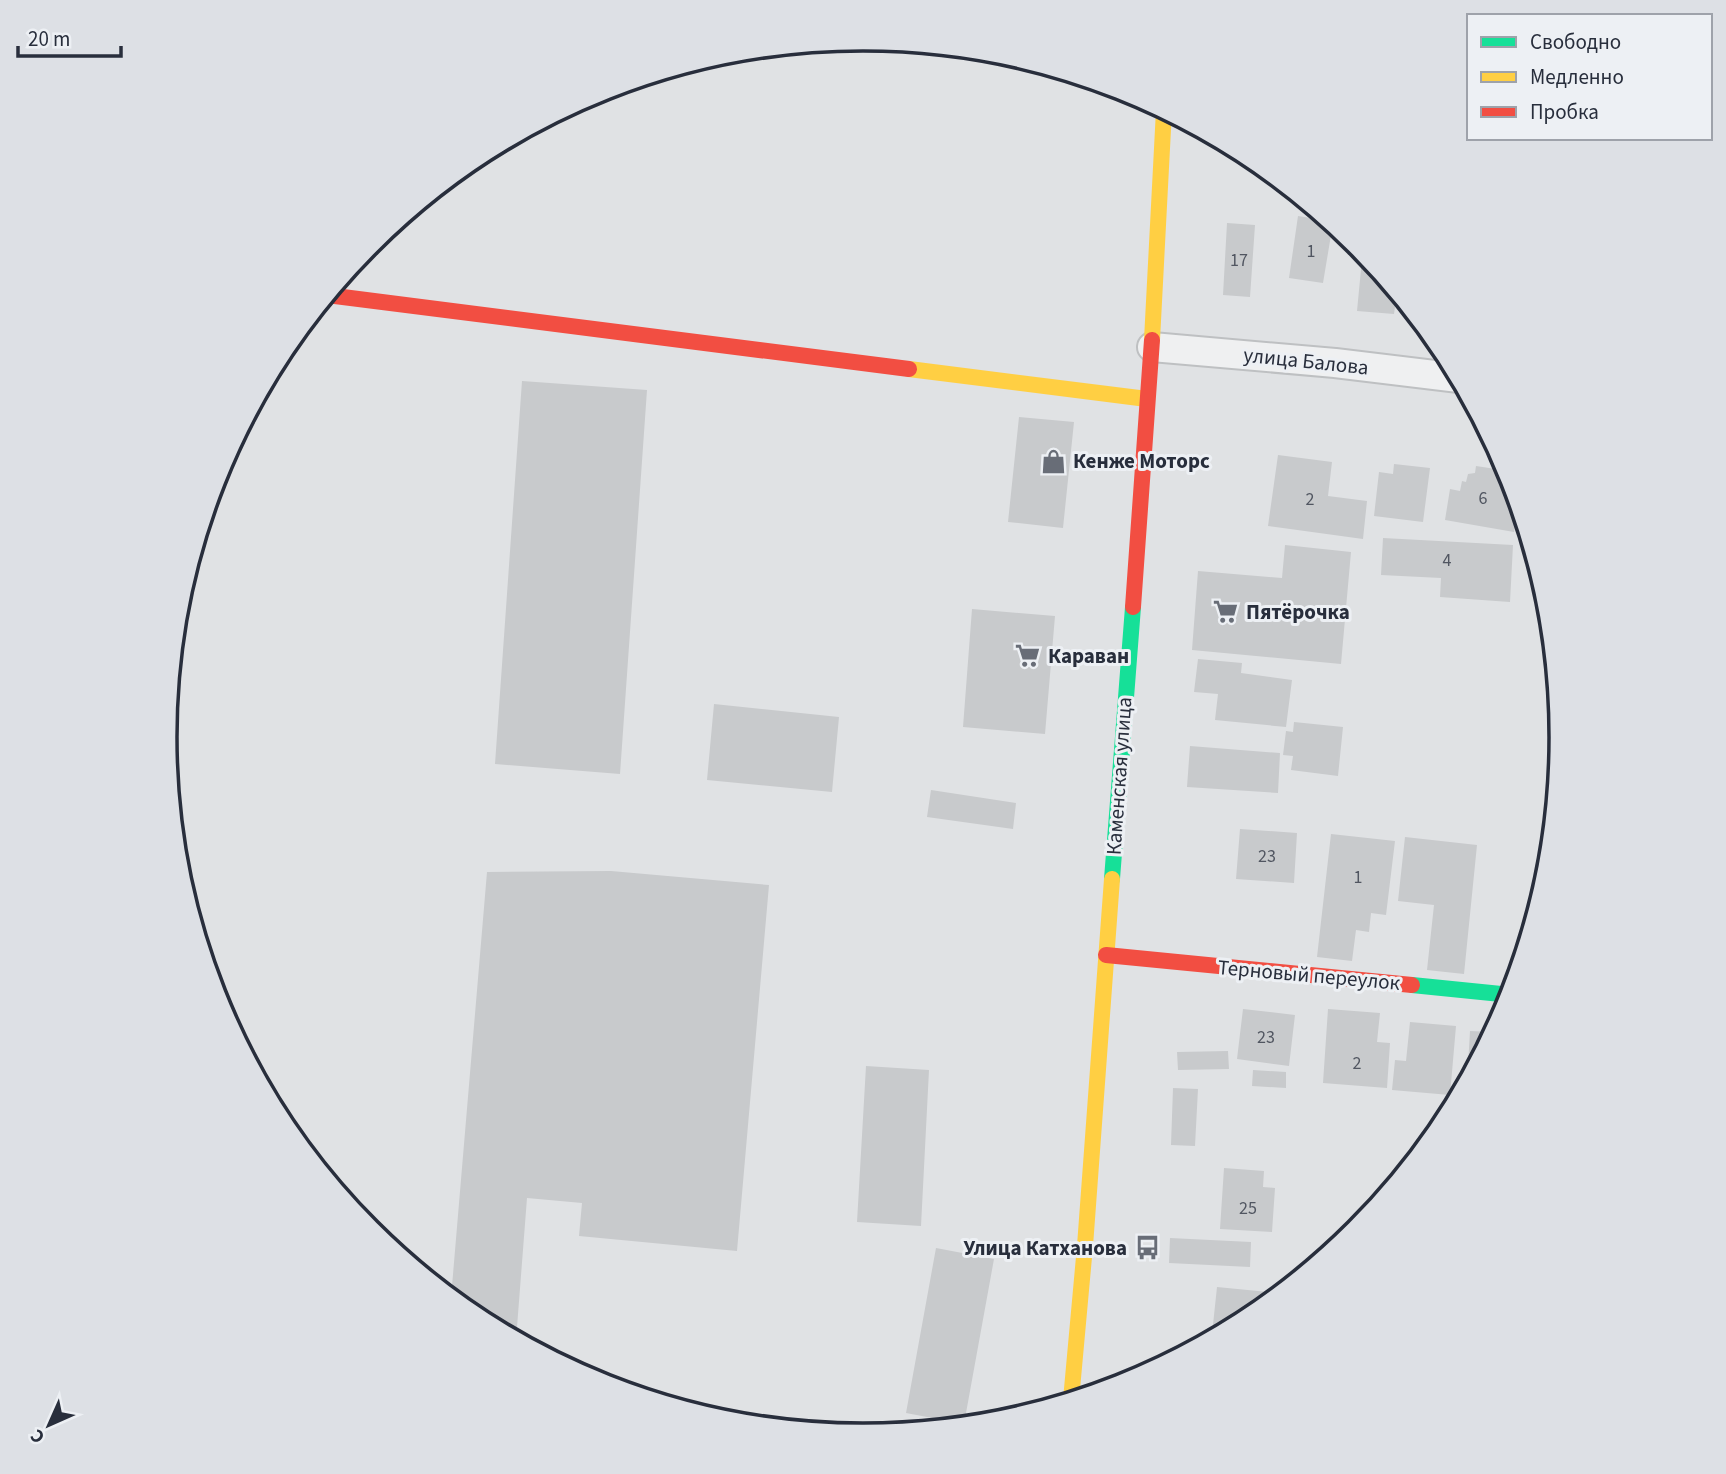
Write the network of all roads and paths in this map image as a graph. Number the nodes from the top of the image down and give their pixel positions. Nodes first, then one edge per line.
1 (1163, 120) edge
2 (338, 296) edge
3 (1152, 347) junction
4 (1446, 376) edge
5 (1147, 400) junction
6 (1106, 955) junction
7 (1499, 994) edge
8 (1072, 1391) edge

1 - 3 street, Каменская улица
2 - 5 street
3 - 4 street, улица Балова
3 - 5 street, Каменская улица
5 - 6 street, Каменская улица
6 - 7 street, Терновый переулок
6 - 8 street, Каменская улица

